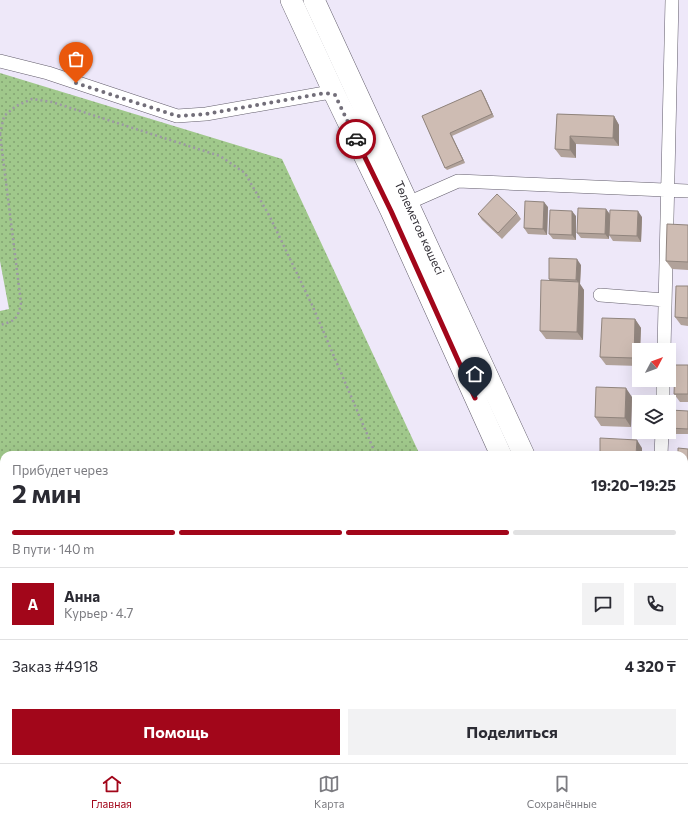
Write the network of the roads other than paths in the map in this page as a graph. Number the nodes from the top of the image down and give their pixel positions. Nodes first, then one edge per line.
1 (291, 0) edge
2 (314, 0) edge
3 (672, 0) edge
4 (0, 61) edge
5 (335, 95) junction
6 (668, 190) junction
7 (688, 191) edge
8 (408, 203) junction
9 (600, 295) dead end
10 (665, 300) junction
11 (664, 343) edge
12 (662, 439) edge
13 (499, 451) edge
14 (522, 451) edge
15 (662, 451) edge

1 - 5 main road, Төлеметов көшесі
2 - 8 main road, Төлеметов көшесі
3 - 6 street
4 - 5 street
5 - 13 main road, Төлеметов көшесі
6 - 7 street
6 - 8 street
6 - 10 street
8 - 14 main road, Төлеметов көшесі
9 - 10 street
10 - 11 street
12 - 15 street

